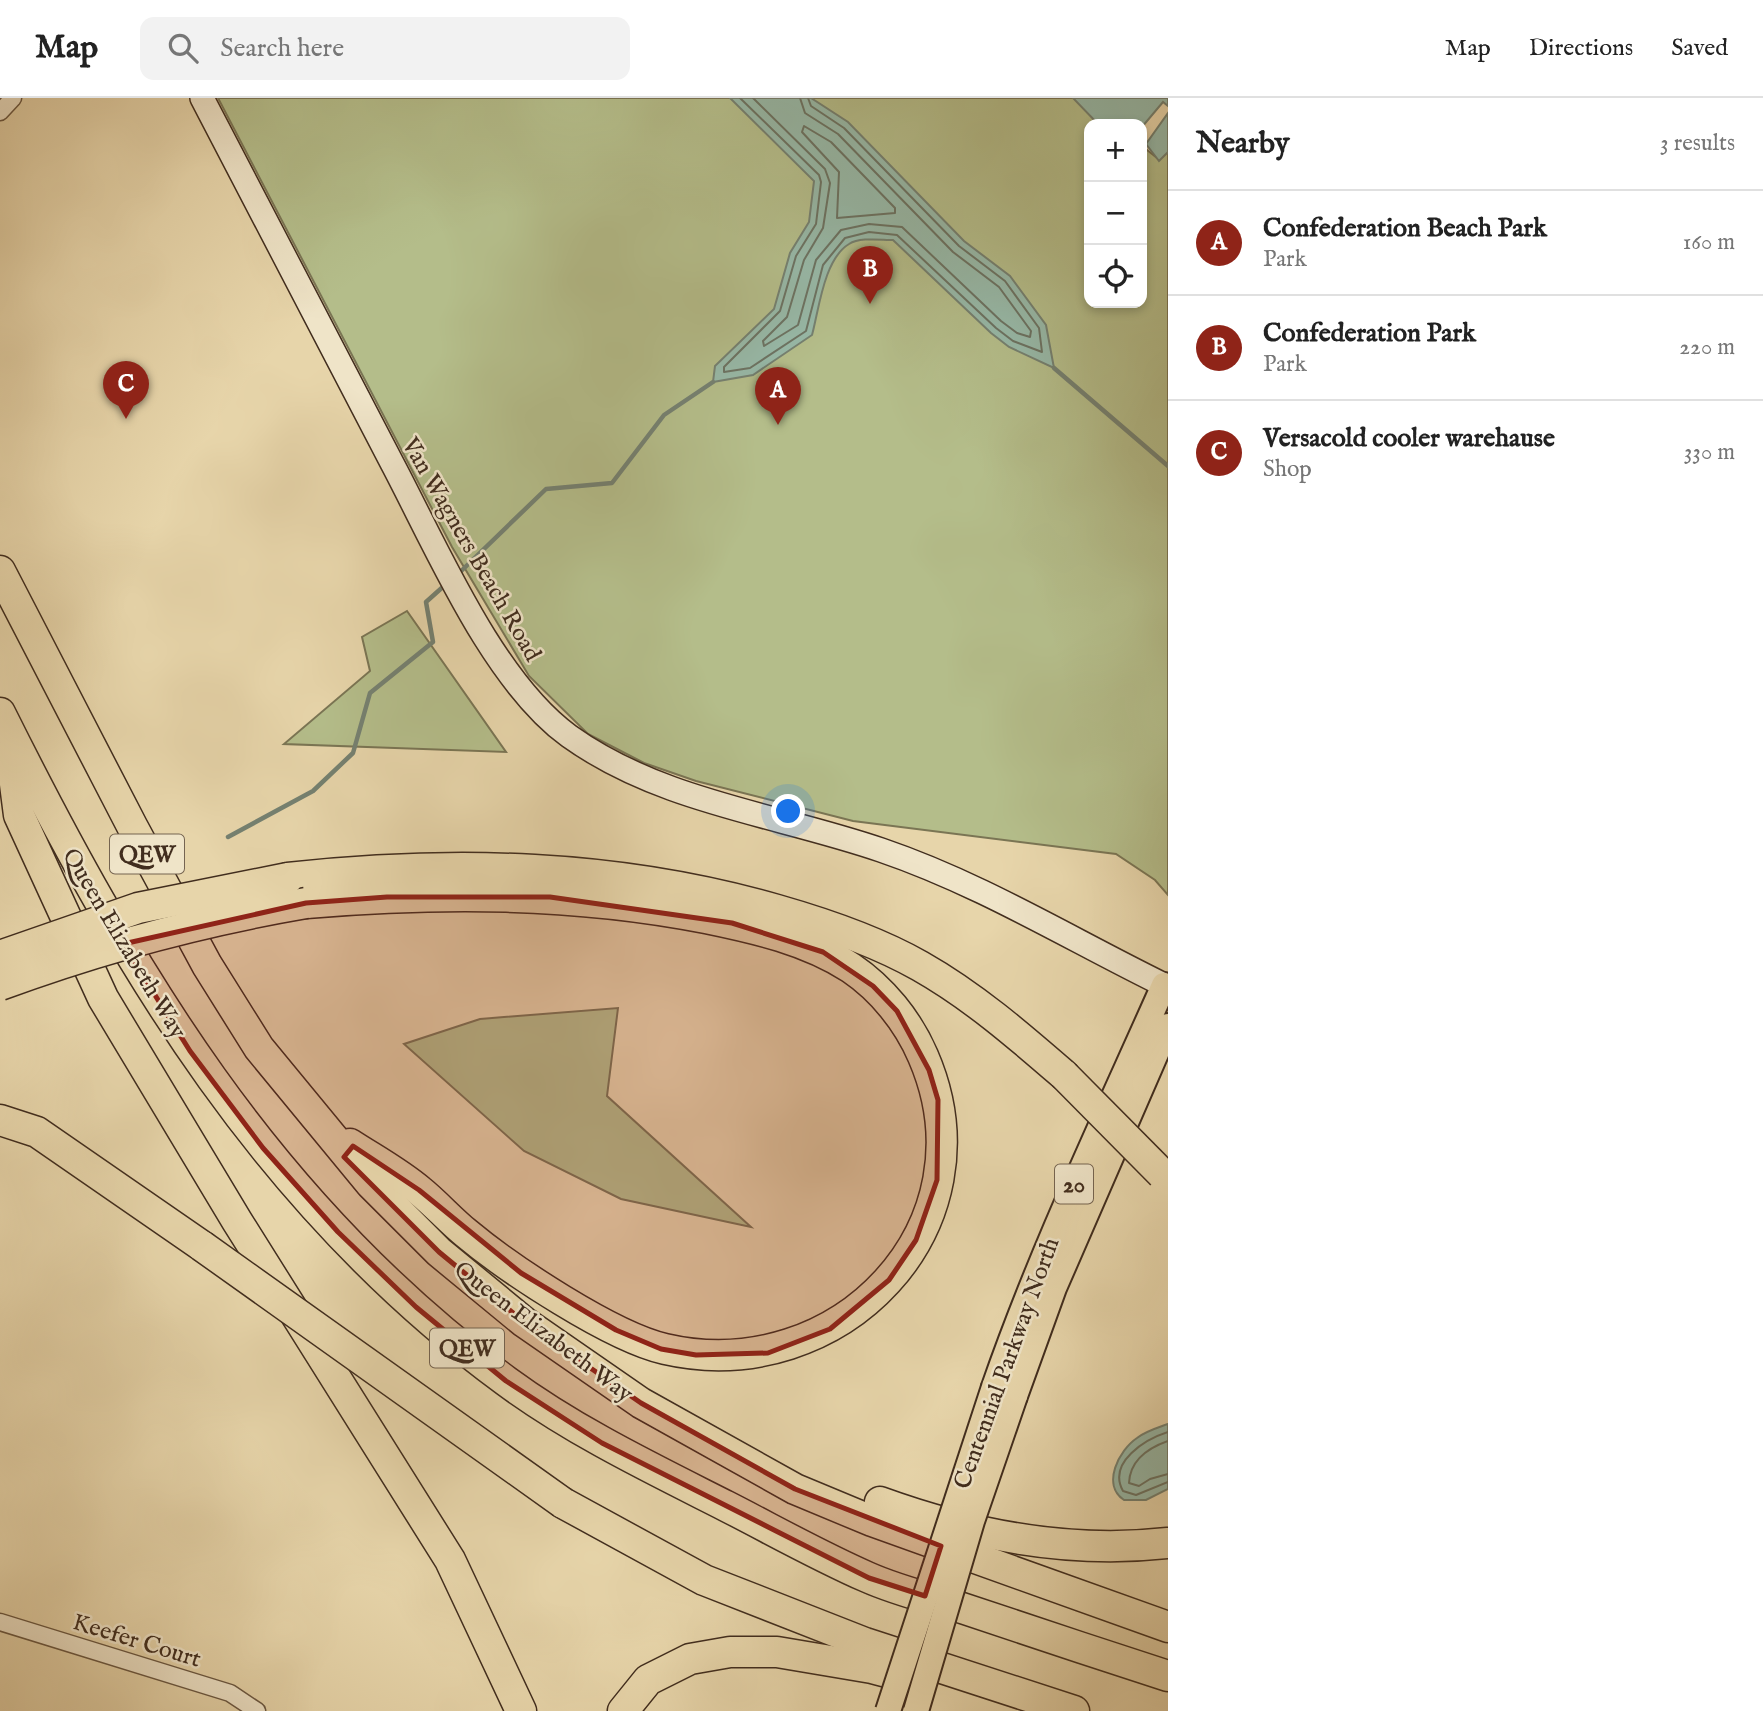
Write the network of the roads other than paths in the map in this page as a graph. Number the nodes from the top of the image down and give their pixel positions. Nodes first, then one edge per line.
1 (13, 98) edge
2 (202, 98) edge
3 (0, 112) edge
4 (0, 571) edge
5 (4, 721) edge
6 (0, 956) edge
7 (0, 985) edge
8 (1166, 986) edge
9 (1168, 1026) edge
10 (1168, 1069) edge
11 (1129, 1114) junction
12 (0, 1120) edge
13 (318, 1122) junction
14 (1165, 1177) edge
15 (1005, 1391) junction
16 (796, 1489) junction
17 (1168, 1543) edge
18 (0, 1622) edge
19 (1168, 1627) edge
20 (1168, 1676) edge
21 (968, 1678) junction
22 (257, 1711) edge
23 (521, 1711) edge
24 (623, 1711) edge
25 (888, 1711) edge
26 (916, 1711) edge
27 (1074, 1711) edge

1 - 3 street
2 - 8 street, Van Wagners Beach Road
4 - 13 highway, Queen Elizabeth Way / QEW
5 - 20 highway, Queen Elizabeth Way / QEW
5 - 23 highway
6 - 14 highway, bridge
7 - 13 highway, bridge
8 - 15 main road, Centennial Parkway North / 20
9 - 11 main road, Centennial Parkway North / 20
10 - 11 main road
11 - 15 main road, Centennial Parkway North / 20
12 - 21 highway, bridge
13 - 16 highway, Queen Elizabeth Way / QEW
15 - 25 main road, Centennial Parkway North / 20, bridge
15 - 26 main road, Centennial Parkway North / 20, bridge
16 - 17 highway
16 - 19 highway, Queen Elizabeth Way / QEW
18 - 22 street, Keefer Court
21 - 24 highway
21 - 27 highway

